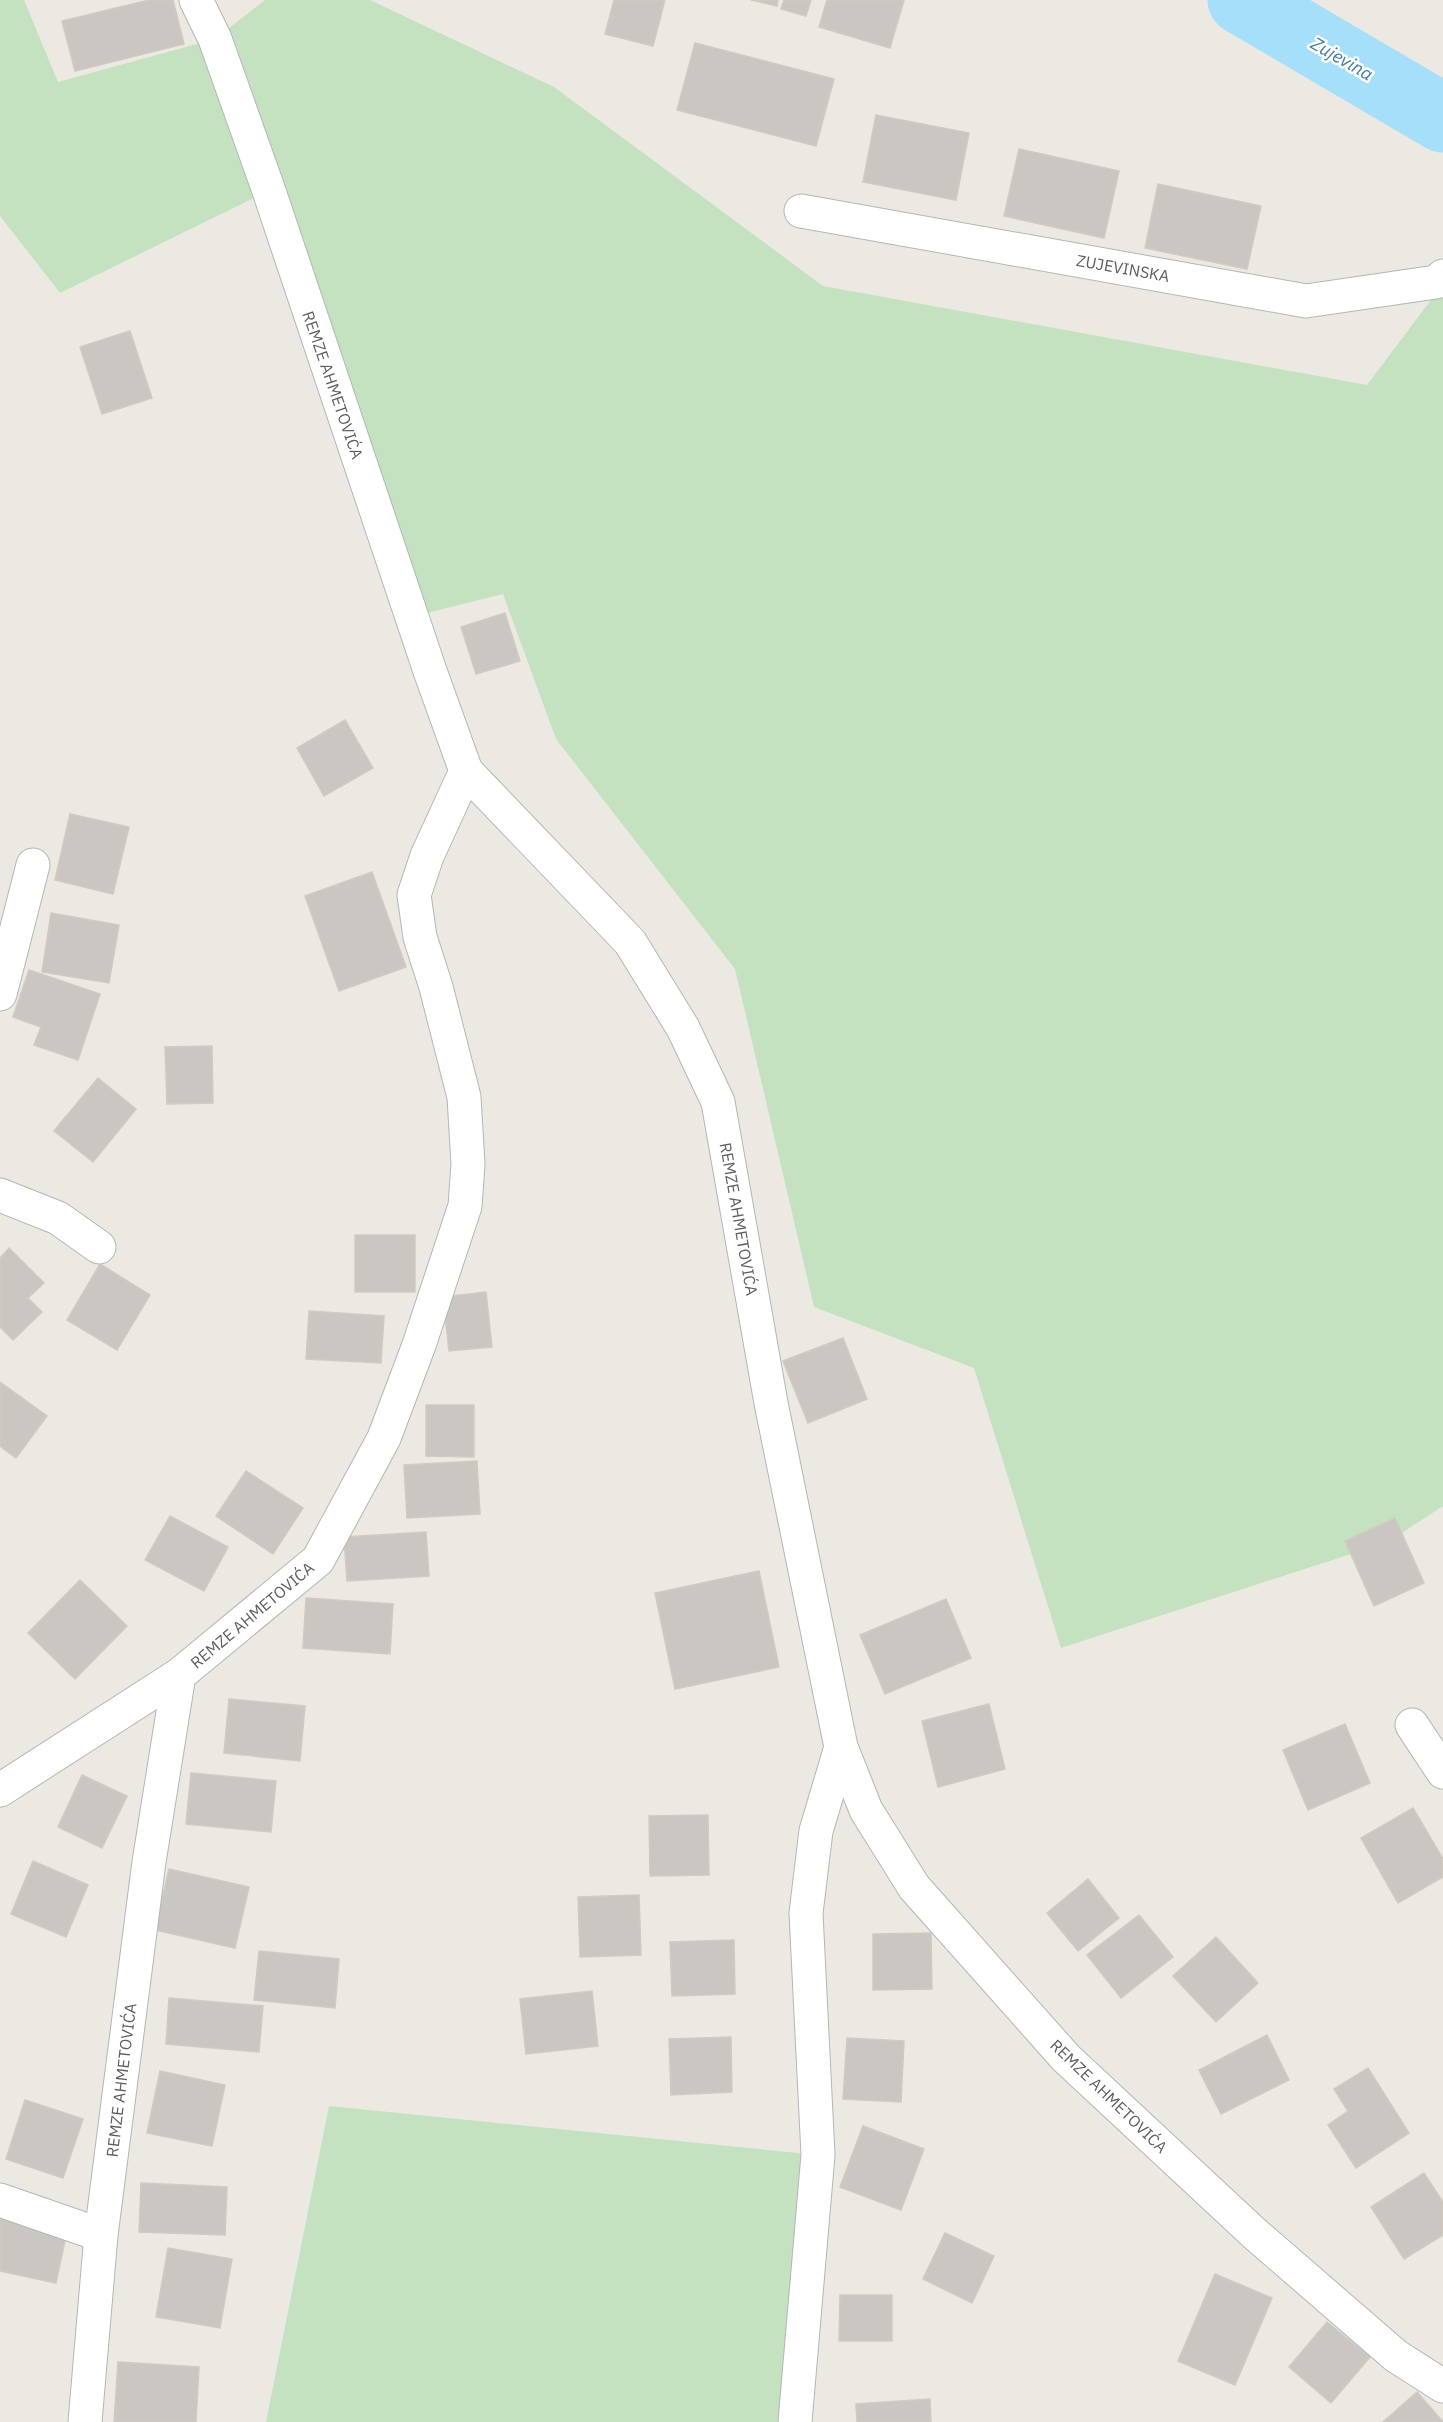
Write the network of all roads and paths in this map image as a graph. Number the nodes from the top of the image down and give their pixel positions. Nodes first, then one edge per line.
1 (196, 0) edge
2 (801, 211) dead end
3 (1443, 276) edge
4 (466, 771) junction
5 (33, 865) dead end
6 (0, 994) edge
7 (0, 1195) edge
8 (99, 1247) dead end
9 (179, 1675) junction
10 (1412, 1725) dead end
11 (841, 1747) junction
12 (1443, 1772) edge
13 (0, 1790) edge
14 (0, 2200) edge
15 (101, 2235) junction
16 (1443, 2386) edge
17 (85, 2422) edge
18 (795, 2422) edge

1 - 4 street, REMZE AHMETOVIĆA
2 - 3 street, ZUJEVINSKA
4 - 9 street, REMZE AHMETOVIĆA
4 - 11 street, REMZE AHMETOVIĆA
5 - 6 street
7 - 8 street
9 - 13 street, REMZE AHMETOVIĆA
9 - 15 street, REMZE AHMETOVIĆA
10 - 12 street
11 - 16 street, REMZE AHMETOVIĆA
11 - 18 street, REMZE AHMETOVIĆA
14 - 15 street
15 - 17 street, REMZE AHMETOVIĆA

